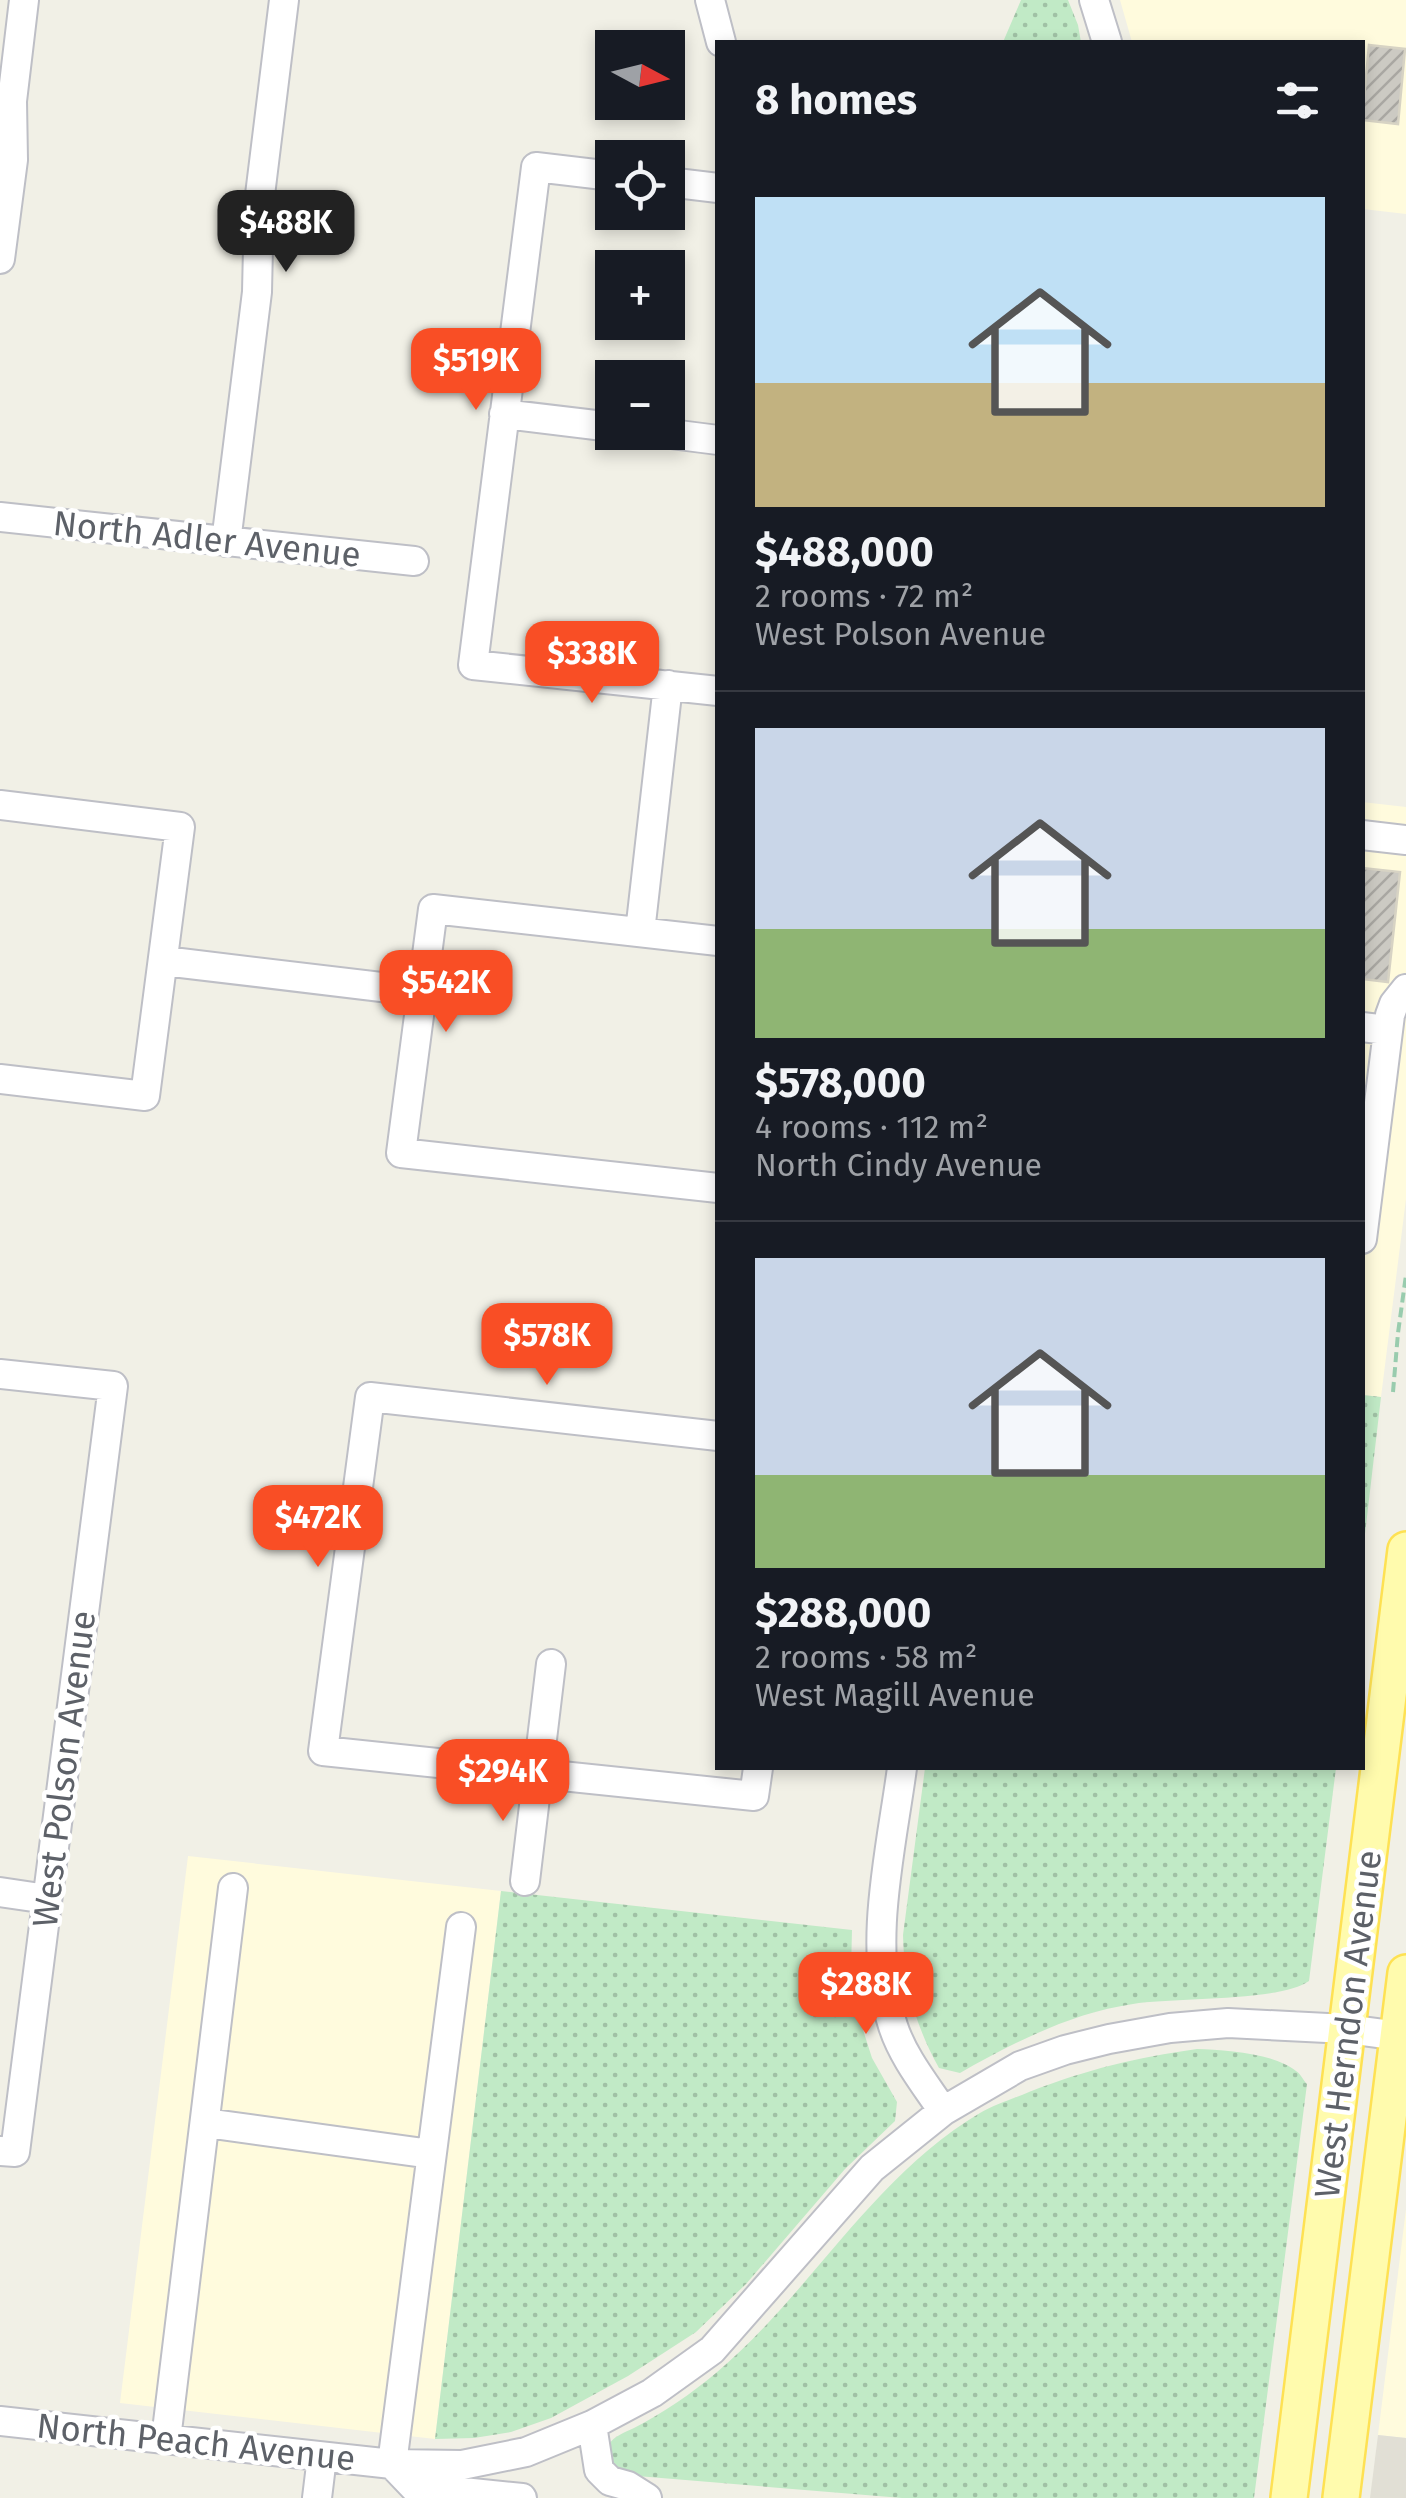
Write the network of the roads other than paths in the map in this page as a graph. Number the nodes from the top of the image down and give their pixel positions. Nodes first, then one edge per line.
1 (24, 0) edge
2 (284, 0) edge
3 (710, 0) edge
4 (1094, 0) edge
5 (720, 40) edge
6 (1106, 40) edge
7 (8, 58) edge
8 (595, 174) edge
9 (685, 184) edge
10 (715, 188) edge
11 (0, 259) edge
12 (504, 414) junction
13 (595, 425) edge
14 (685, 436) edge
15 (715, 440) edge
16 (0, 517) edge
17 (226, 542) junction
18 (414, 561) dead end
19 (668, 686) junction
20 (715, 691) edge
21 (0, 805) edge
22 (1365, 834) edge
23 (1406, 840) edge
24 (640, 932) junction
25 (715, 941) edge
26 (164, 960) junction
27 (1406, 989) edge
28 (423, 992) junction
29 (1375, 1028) edge
30 (0, 1079) edge
31 (715, 1188) edge
32 (1365, 1190) edge
33 (0, 1374) edge
34 (715, 1436) edge
35 (1406, 1550) edge
36 (552, 1664) dead end
37 (758, 1770) edge
38 (902, 1770) edge
39 (538, 1774) junction
40 (525, 1881) dead end
41 (233, 1888) dead end
42 (0, 1892) edge
43 (47, 1899) junction
44 (461, 1926) dead end
45 (1406, 1973) edge
46 (1348, 2029) junction
47 (1402, 2036) edge
48 (943, 2112) junction
49 (206, 2123) junction
50 (7, 2152) edge
51 (432, 2154) junction
52 (0, 2420) edge
53 (592, 2425) junction
54 (166, 2439) junction
55 (322, 2456) junction
56 (392, 2464) junction
57 (317, 2498) edge
58 (522, 2498) edge
59 (648, 2498) edge
60 (1289, 2498) edge
61 (1341, 2498) edge

1 - 7 street
2 - 17 street
3 - 5 street
4 - 6 street
7 - 11 street
8 - 12 street
9 - 10 street
12 - 13 street
12 - 19 street
14 - 15 street
16 - 17 street, North Adler Avenue
17 - 18 street, North Adler Avenue
19 - 20 street
19 - 24 street
21 - 26 street
22 - 23 street
24 - 25 street
24 - 28 street
26 - 28 street
26 - 30 street
27 - 29 street
28 - 31 street
29 - 32 street
33 - 43 street, West Polson Avenue
34 - 39 street
35 - 46 main road, West Herndon Avenue
36 - 39 street
37 - 39 street
38 - 48 street
39 - 40 street
41 - 49 street
42 - 43 street
43 - 50 street, West Polson Avenue
44 - 51 street
45 - 47 main road, West Herndon Avenue
46 - 47 street, North Peach Avenue
46 - 48 street, North Peach Avenue
46 - 60 main road, West Herndon Avenue
47 - 61 main road, West Herndon Avenue
48 - 53 street, North Peach Avenue
49 - 51 street
49 - 54 street
51 - 56 street
52 - 54 street, North Peach Avenue
53 - 56 street, North Peach Avenue
53 - 59 street
54 - 55 street, North Peach Avenue
55 - 56 street, North Peach Avenue
55 - 57 street
56 - 58 street, North Peach Avenue

